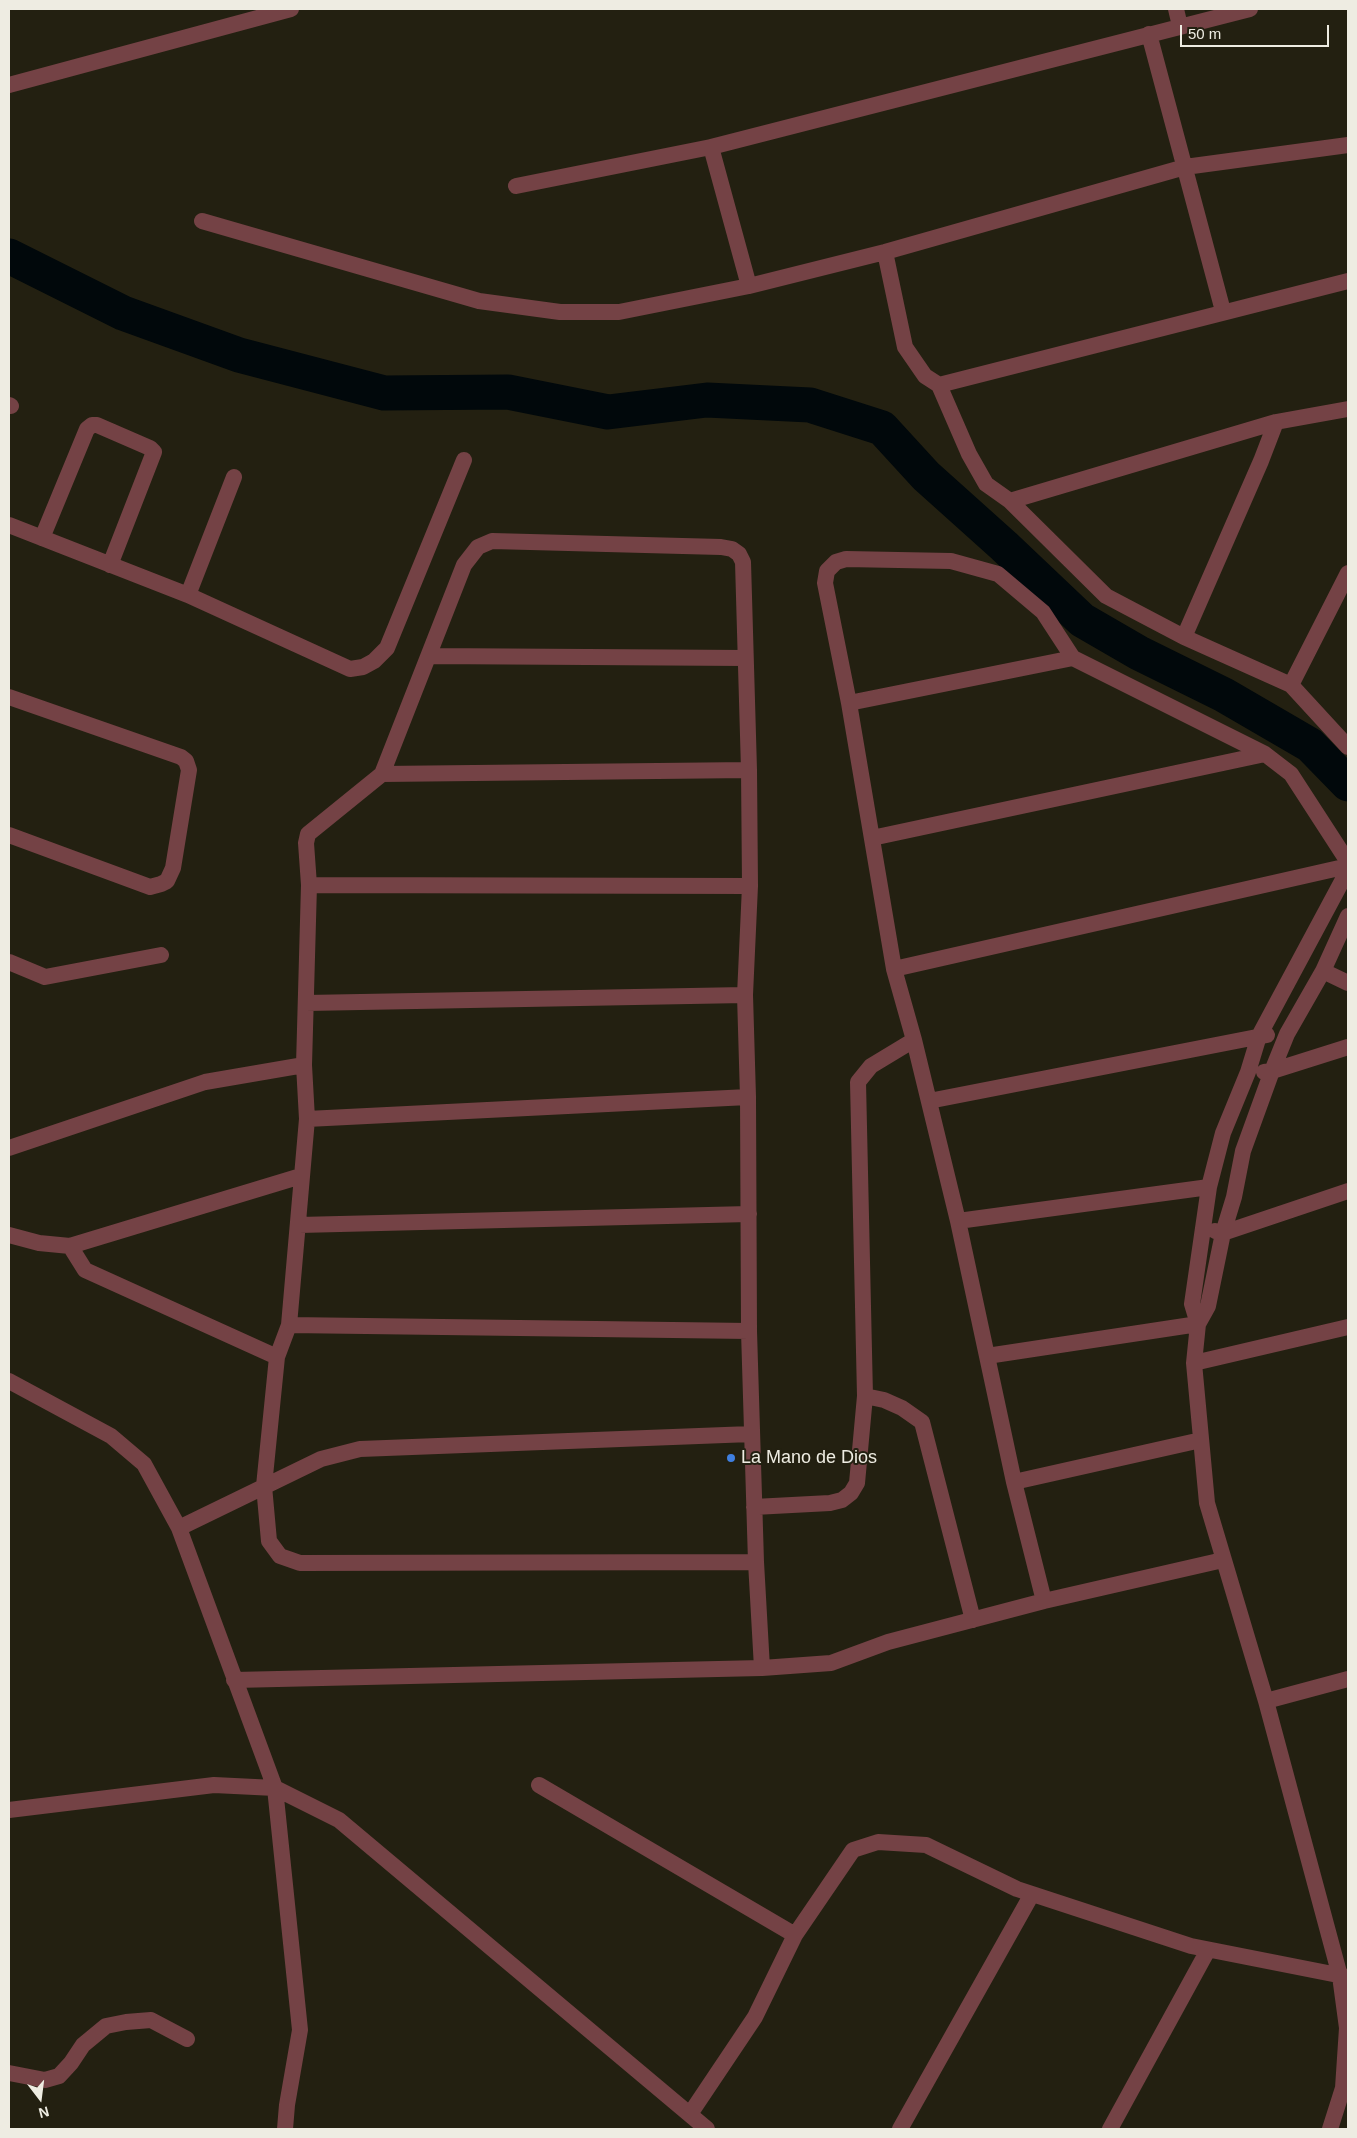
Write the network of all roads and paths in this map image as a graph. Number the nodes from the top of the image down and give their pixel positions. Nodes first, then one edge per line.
1 (291, 9) edge
2 (1176, 9) edge
3 (1250, 9) edge
4 (1180, 26) junction
5 (1150, 34) junction
6 (9, 85) edge
7 (1348, 145) edge
8 (710, 147) junction
9 (1185, 167) junction
10 (516, 186) dead end
11 (202, 221) dead end
12 (885, 252) junction
13 (1348, 281) edge
14 (749, 286) junction
15 (1223, 311) junction
16 (939, 385) junction
17 (1348, 409) edge
18 (1276, 422) junction
19 (464, 460) dead end
20 (234, 477) dead end
21 (1010, 501) junction
22 (9, 525) edge
23 (42, 538) junction
24 (110, 565) junction
25 (1348, 573) edge
26 (188, 595) junction
27 (1184, 637) junction
28 (429, 656) junction
29 (746, 658) junction
30 (1073, 658) junction
31 (1291, 685) junction
32 (9, 697) edge
33 (849, 703) junction
34 (1348, 746) edge
35 (1265, 754) junction
36 (749, 770) junction
37 (382, 774) junction
38 (9, 835) edge
39 (872, 838) junction
40 (1348, 862) edge
41 (1348, 866) edge
42 (1348, 870) edge
43 (309, 886) junction
44 (750, 886) junction
45 (1348, 916) edge
46 (161, 955) dead end
47 (9, 962) edge
48 (894, 969) junction
49 (1323, 971) junction
50 (1348, 982) edge
51 (745, 995) junction
52 (306, 1003) junction
53 (1287, 1034) junction
54 (1260, 1036) junction
55 (914, 1040) junction
56 (1348, 1047) edge
57 (304, 1065) junction
58 (1272, 1071) junction
59 (1248, 1072) junction
60 (748, 1097) junction
61 (929, 1101) junction
62 (308, 1119) junction
63 (9, 1148) edge
64 (301, 1176) junction
65 (1209, 1187) junction
66 (1348, 1191) edge
67 (749, 1214) junction
68 (958, 1221) junction
69 (299, 1225) junction
70 (1203, 1228) junction
71 (1223, 1233) junction
72 (9, 1235) edge
73 (70, 1246) junction
74 (1198, 1324) junction
75 (289, 1325) junction
76 (1348, 1327) edge
77 (749, 1331) junction
78 (987, 1356) junction
79 (278, 1357) junction
80 (1194, 1363) junction
81 (9, 1382) edge
82 (866, 1396) junction
83 (751, 1434) junction
84 (1201, 1440) junction
85 (1014, 1482) junction
86 (264, 1486) junction
87 (754, 1507) junction
88 (179, 1528) junction
89 (1223, 1560) junction
90 (756, 1562) junction
91 (1044, 1601) junction
92 (973, 1620) junction
93 (762, 1668) junction
94 (1348, 1679) edge
95 (234, 1680) junction
96 (1266, 1701) junction
97 (539, 1785) dead end
98 (274, 1788) junction
99 (9, 1810) edge
100 (1032, 1894) junction
101 (795, 1936) junction
102 (1208, 1950) junction
103 (1344, 1976) edge
104 (187, 2039) dead end
105 (9, 2073) edge
106 (690, 2114) junction
107 (286, 2129) edge
108 (707, 2129) edge
109 (900, 2129) edge
110 (1110, 2129) edge
111 (1330, 2129) edge

1 - 6 street
2 - 4 street
3 - 4 street
4 - 5 street
5 - 8 street
5 - 9 street
7 - 9 street
8 - 10 street
8 - 14 street
9 - 12 street
9 - 15 street
11 - 14 street
12 - 14 street
12 - 16 street
13 - 15 street
15 - 16 street
16 - 21 street
17 - 18 street
18 - 21 street
18 - 27 street
19 - 26 street
20 - 26 street
21 - 27 street
22 - 23 street
23 - 24 street
23 - 24 street
24 - 26 street
25 - 31 street
27 - 31 street
28 - 29 street
28 - 29 street
28 - 37 street
29 - 36 street
30 - 33 street
30 - 33 street
30 - 35 street
31 - 34 street
32 - 38 street
33 - 39 street
35 - 39 street
35 - 40 street
36 - 37 street
36 - 44 street
37 - 43 street
39 - 48 street
41 - 48 street
42 - 54 street
43 - 44 street
43 - 52 street
44 - 51 street
45 - 49 street
46 - 47 street
48 - 55 street
49 - 50 street
49 - 53 street
51 - 52 street
51 - 60 street
52 - 57 street
53 - 54 street
53 - 58 street
54 - 59 street
54 - 61 street
55 - 61 street
55 - 82 street
56 - 58 street
57 - 62 street
57 - 63 street
58 - 59 street
58 - 71 street
59 - 65 street
60 - 62 street
60 - 67 street
61 - 68 street
62 - 64 street
64 - 69 street
64 - 73 street
65 - 68 street
65 - 70 street
66 - 71 street
67 - 69 street
67 - 77 street
68 - 78 street
69 - 75 street
70 - 71 street
70 - 74 street
71 - 74 street
72 - 73 street
73 - 79 street
74 - 78 street
74 - 80 street
75 - 77 street
75 - 79 street
76 - 80 street
77 - 83 street
78 - 85 street
79 - 86 street
80 - 84 street
81 - 88 street
82 - 87 street
82 - 92 street
83 - 86 street
83 - 87 street
84 - 85 street
84 - 89 street
85 - 91 street
86 - 88 street
86 - 90 street
87 - 90 street
88 - 95 street
89 - 91 street
89 - 96 street
90 - 93 street
91 - 92 street
92 - 93 street
93 - 95 street
94 - 96 street
95 - 98 street
96 - 103 street
97 - 101 street
98 - 99 street
98 - 106 street
98 - 107 street
100 - 101 street
100 - 102 street
100 - 109 street
101 - 106 street
102 - 103 street
102 - 110 street
103 - 111 street
104 - 105 street
106 - 108 street

